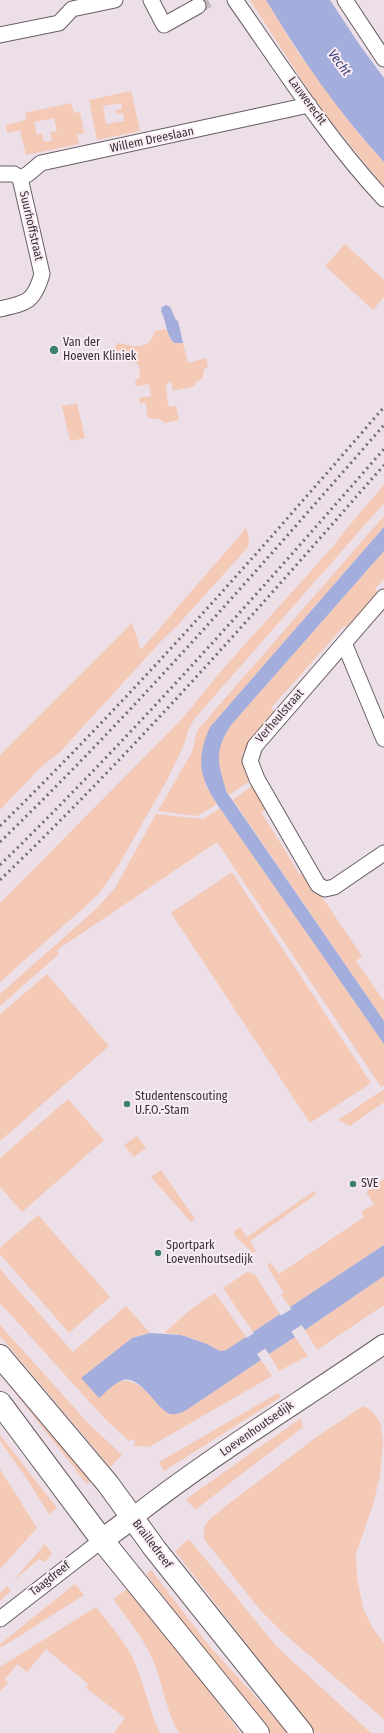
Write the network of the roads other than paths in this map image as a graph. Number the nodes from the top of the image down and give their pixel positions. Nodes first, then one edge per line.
1 (115, 0) edge
2 (151, 0) edge
3 (235, 0) edge
4 (345, 0) edge
5 (198, 6) tunnel mouth
6 (0, 35) edge
7 (384, 59) edge
8 (309, 105) junction
9 (0, 174) edge
10 (20, 178) junction
11 (384, 199) edge
12 (0, 309) edge
13 (384, 597) edge
14 (344, 643) junction
15 (384, 739) edge
16 (384, 853) edge
17 (384, 1344) edge
18 (0, 1356) edge
19 (0, 1403) edge
20 (132, 1518) junction
21 (102, 1540) junction
22 (0, 1619) edge
23 (258, 1733) edge
24 (302, 1733) edge

1 - 6 street
2 - 5 street
3 - 8 street, Lauwerecht
4 - 7 street
8 - 10 street, Willem Dreeslaan
8 - 11 street, Lauwerecht
9 - 10 street
10 - 12 street, Suurhoffstraat
13 - 14 street, Verheulstraat
14 - 15 street
14 - 16 street, Verheulstraat
17 - 20 street, Loevenhoutsedijk
18 - 20 main road, Brailledreef
19 - 21 main road
20 - 21 main road
20 - 24 main road, Brailledreef
21 - 22 street, Taagdreef
21 - 23 main road

